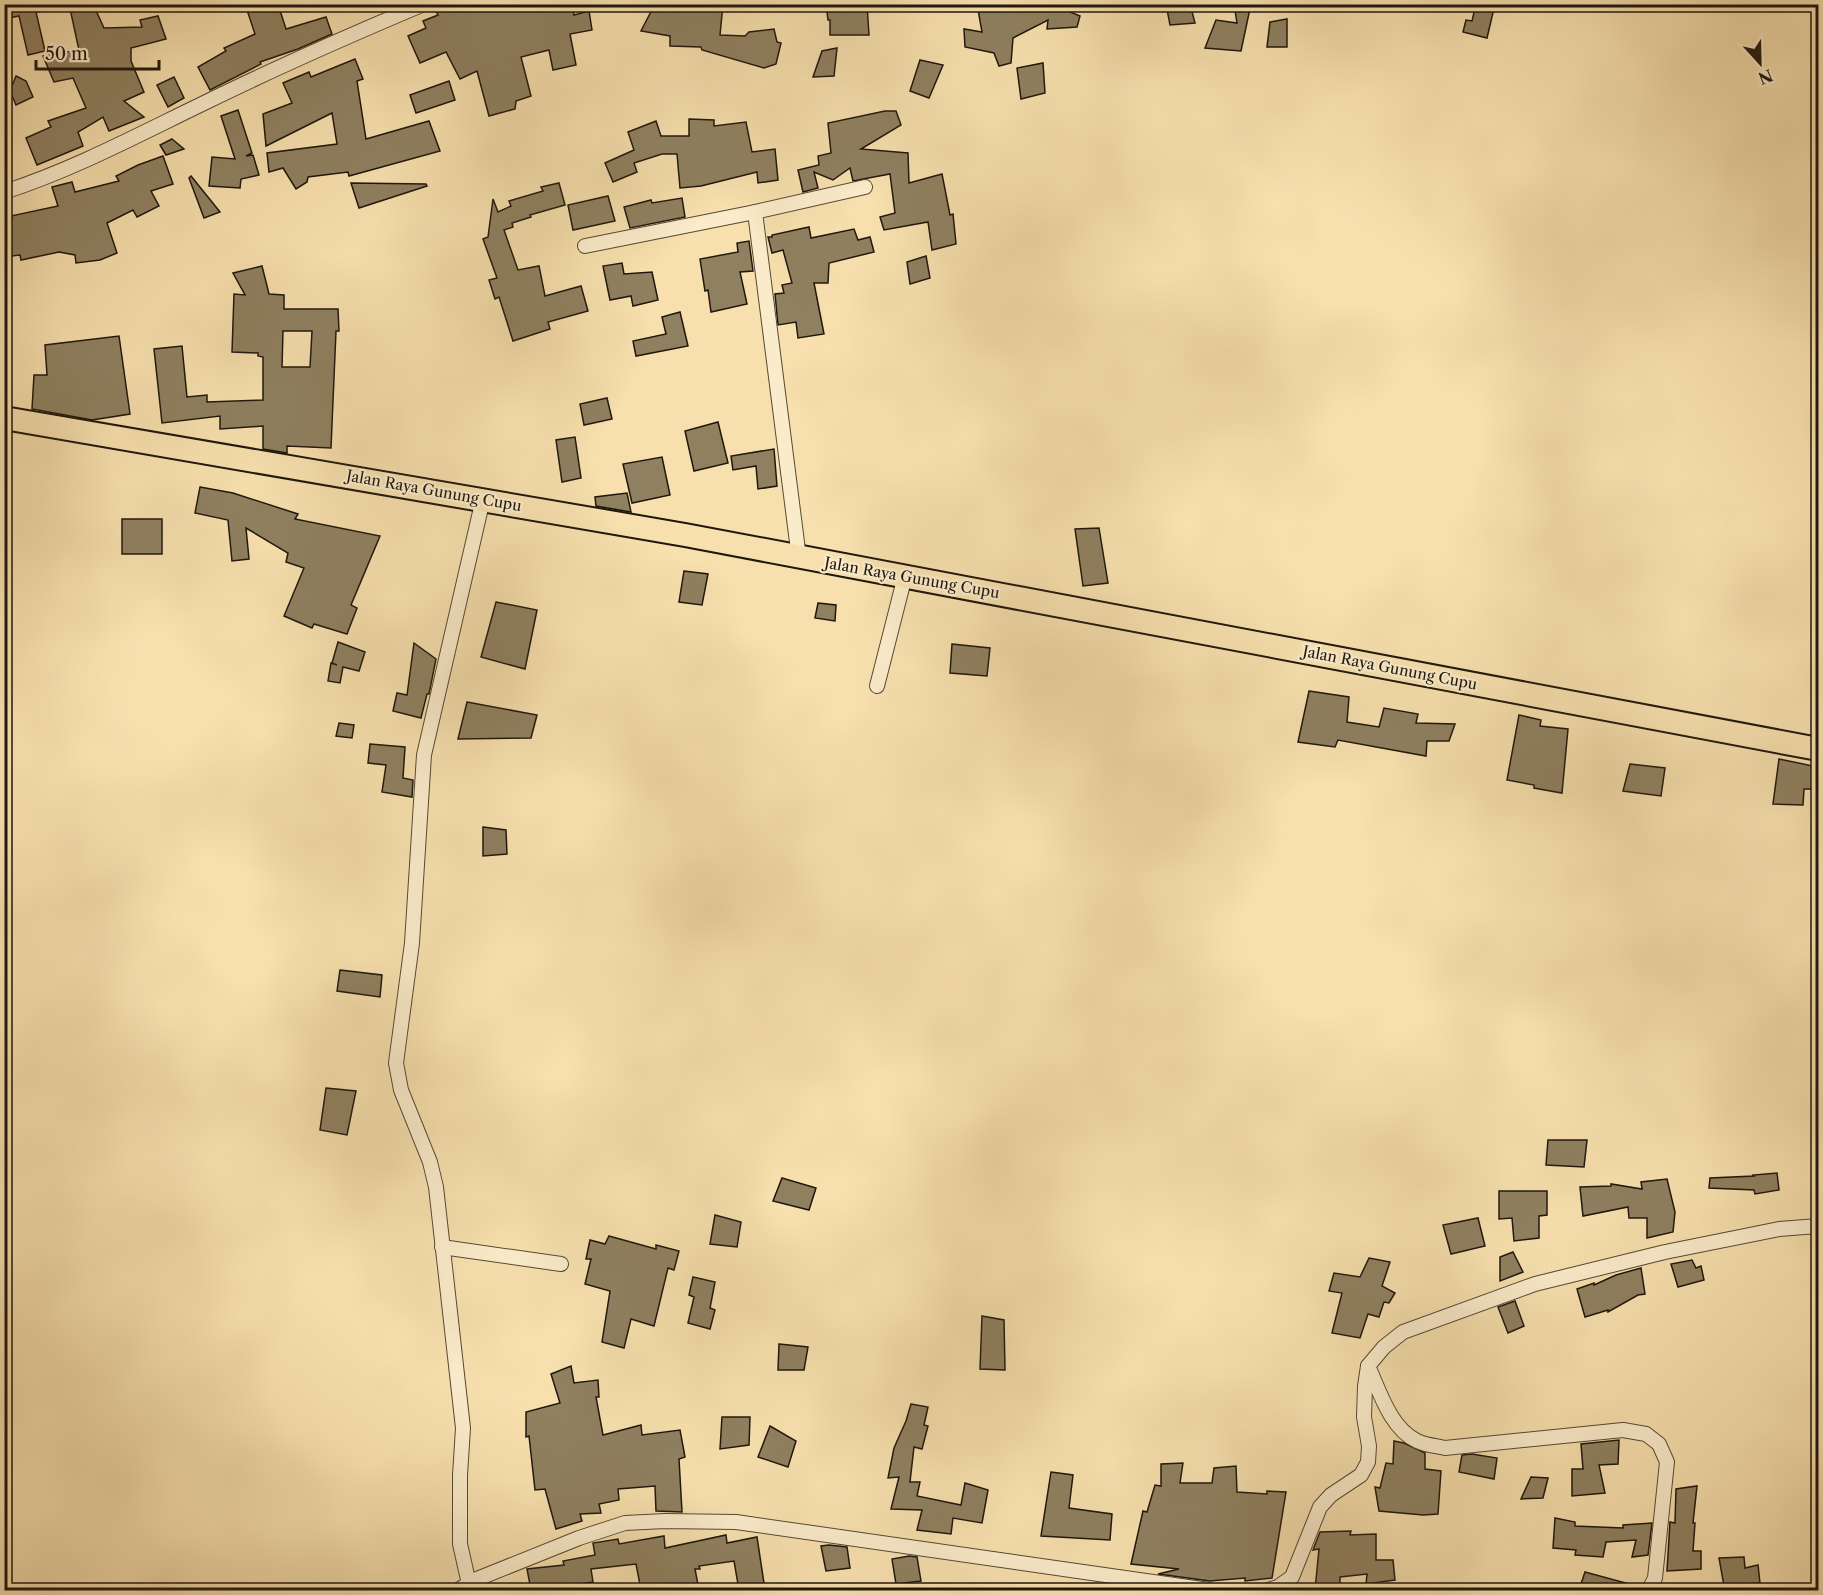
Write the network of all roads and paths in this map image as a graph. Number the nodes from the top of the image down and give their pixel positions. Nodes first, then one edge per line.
1 (424, 4) edge
2 (1390, 4) edge
3 (1440, 4) edge
4 (865, 187) dead end
5 (4, 192) edge
6 (755, 212) junction
7 (585, 246) dead end
8 (4, 418) edge
9 (483, 499) junction
10 (799, 558) junction
11 (905, 576) junction
12 (877, 686) dead end
13 (1818, 749) edge
14 (1818, 1226) edge
15 (442, 1247) junction
16 (561, 1263) dead end
17 (1368, 1366) junction
18 (463, 1587) edge
19 (1209, 1590) edge
20 (1268, 1590) edge
21 (1649, 1590) edge

1 - 5 street
2 - 3 street
4 - 6 street
6 - 7 street
6 - 10 street
8 - 9 highway, Jalan Raya Gunung Cupu
9 - 10 highway, Jalan Raya Gunung Cupu
9 - 15 street
10 - 11 highway, Jalan Raya Gunung Cupu
11 - 12 street
11 - 13 highway, Jalan Raya Gunung Cupu
14 - 17 street
15 - 16 street
15 - 18 street
17 - 20 street
17 - 21 street
18 - 19 street

